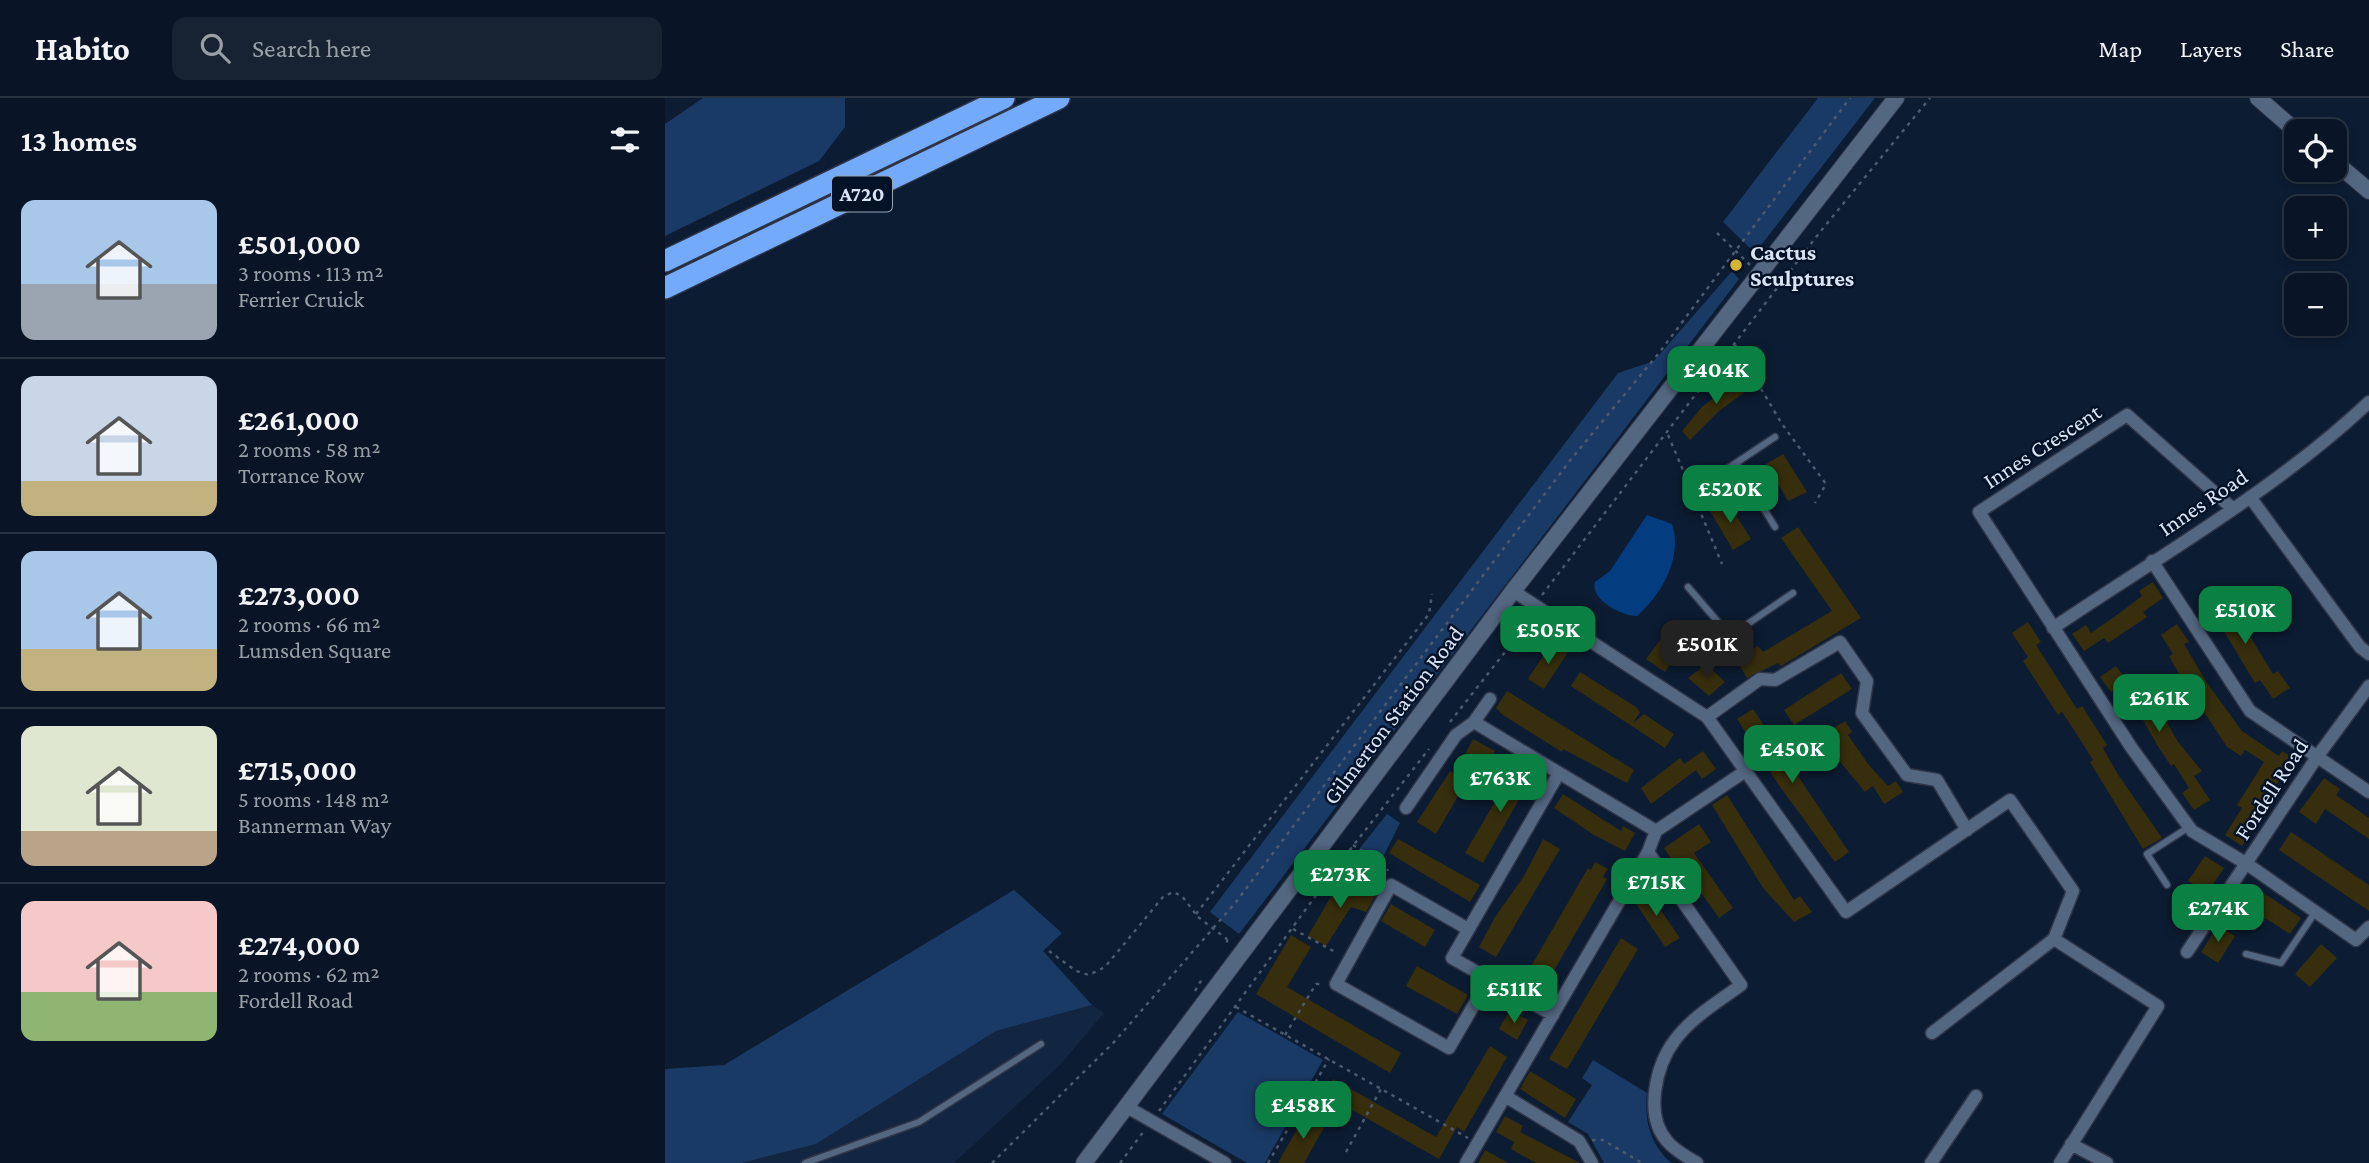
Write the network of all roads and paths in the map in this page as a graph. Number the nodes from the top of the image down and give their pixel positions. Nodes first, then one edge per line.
1 (1004, 98) edge
2 (1059, 98) edge
3 (1850, 98) edge
4 (1896, 98) edge
5 (1930, 98) edge
6 (2258, 98) edge
7 (2284, 121) edge
8 (2347, 172) edge
9 (2369, 191) edge
10 (1717, 233) dead end
11 (1736, 250) junction
12 (665, 261) edge
13 (1759, 276) junction
14 (665, 288) edge
15 (1735, 345) junction
16 (2369, 402) edge
17 (1775, 437) dead end
18 (1736, 463) junction
19 (1692, 492) dead end
20 (2250, 497) junction
21 (1815, 503) dead end
22 (2232, 508) junction
23 (1775, 527) dead end
24 (2152, 561) junction
25 (1688, 587) dead end
26 (1513, 591) junction
27 (1793, 593) dead end
28 (1432, 594) dead end
29 (1534, 605) junction
30 (2053, 628) junction
31 (1730, 636) junction
32 (2369, 654) edge
33 (1709, 659) dead end
34 (2369, 685) edge
35 (1490, 699) dead end
36 (1707, 717) junction
37 (1474, 722) junction
38 (1444, 730) dead end
39 (1436, 741) dead end
40 (2317, 757) junction
41 (1744, 772) junction
42 (1559, 773) junction
43 (2369, 792) edge
44 (1406, 808) dead end
45 (2189, 827) junction
46 (1967, 830) junction
47 (1656, 831) junction
48 (1353, 845) junction
49 (1648, 852) junction
50 (2248, 864) junction
51 (2167, 884) dead end
52 (1391, 885) junction
53 (2316, 911) junction
54 (1197, 915) junction
55 (2369, 927) edge
56 (1293, 929) junction
57 (1468, 929) junction
58 (1227, 939) dead end
59 (2054, 939) junction
60 (1049, 951) dead end
61 (2187, 952) dead end
62 (2246, 954) dead end
63 (1349, 960) junction
64 (1489, 979) junction
65 (1336, 984) junction
66 (1236, 1007) junction
67 (1552, 1015) junction
68 (1932, 1033) dead end
69 (1285, 1034) junction
70 (1041, 1044) dead end
71 (1329, 1059) junction
72 (1381, 1089) junction
73 (1505, 1096) junction
74 (1976, 1096) dead end
75 (1128, 1107) junction
76 (1152, 1121) junction
77 (1579, 1141) junction
78 (1477, 1143) junction
79 (2071, 1144) junction
80 (1346, 1153) dead end
81 (1202, 1157) edge
82 (1590, 1162) edge
83 (805, 1163) edge
84 (992, 1163) edge
85 (1084, 1163) edge
86 (1120, 1163) edge
87 (1225, 1163) edge
88 (1268, 1163) edge
89 (1466, 1163) edge
90 (1641, 1163) edge
91 (1697, 1163) edge
92 (1931, 1163) edge
93 (2060, 1163) edge
94 (2107, 1163) edge

1 - 12 highway, A720
2 - 14 highway, A720
3 - 11 path
4 - 13 street, Gilmerton Station Road
5 - 15 path
6 - 7 street
8 - 9 street
10 - 11 path
11 - 13 path
11 - 84 path
13 - 26 street, Gilmerton Station Road
15 - 21 path
15 - 29 path
16 - 20 street, Innes Road
17 - 18 lane
18 - 19 lane
18 - 23 lane
20 - 22 street, Innes Road
20 - 32 street
22 - 24 street, Innes Road
22 - 30 street, Innes Crescent
24 - 30 street, Innes Road
24 - 40 street
25 - 31 lane
26 - 29 street
26 - 75 street, Gilmerton Station Road
27 - 31 lane
28 - 54 path
29 - 36 street
29 - 38 path
30 - 45 street
31 - 33 lane
34 - 40 street, Fordell Road
35 - 37 street
36 - 41 street
36 - 46 street
37 - 42 street
37 - 44 street
39 - 48 path
40 - 43 street
40 - 50 street, Fordell Road
41 - 46 street
41 - 47 street
42 - 47 street
42 - 57 street
45 - 50 street
45 - 51 lane
46 - 59 street
47 - 49 street
48 - 52 path
48 - 56 path
49 - 67 street
49 - 91 street
50 - 53 street
50 - 61 street, Fordell Road
52 - 57 street
52 - 63 street
53 - 55 street
53 - 62 lane
54 - 58 path, bridge
54 - 60 path
56 - 63 path
56 - 66 path
57 - 64 street
59 - 68 street
59 - 79 street
63 - 65 street
64 - 65 street
64 - 67 street
65 - 69 path
66 - 69 path
66 - 76 path
67 - 73 street
69 - 71 path
70 - 83 lane
71 - 72 path
71 - 88 path
72 - 78 path
72 - 80 path
73 - 77 street
73 - 78 street
74 - 92 street
75 - 76 street
75 - 85 street, Gilmerton Station Road
76 - 81 street
76 - 86 path
77 - 82 street
77 - 90 path
78 - 89 street
79 - 93 street
79 - 94 street
81 - 87 street

